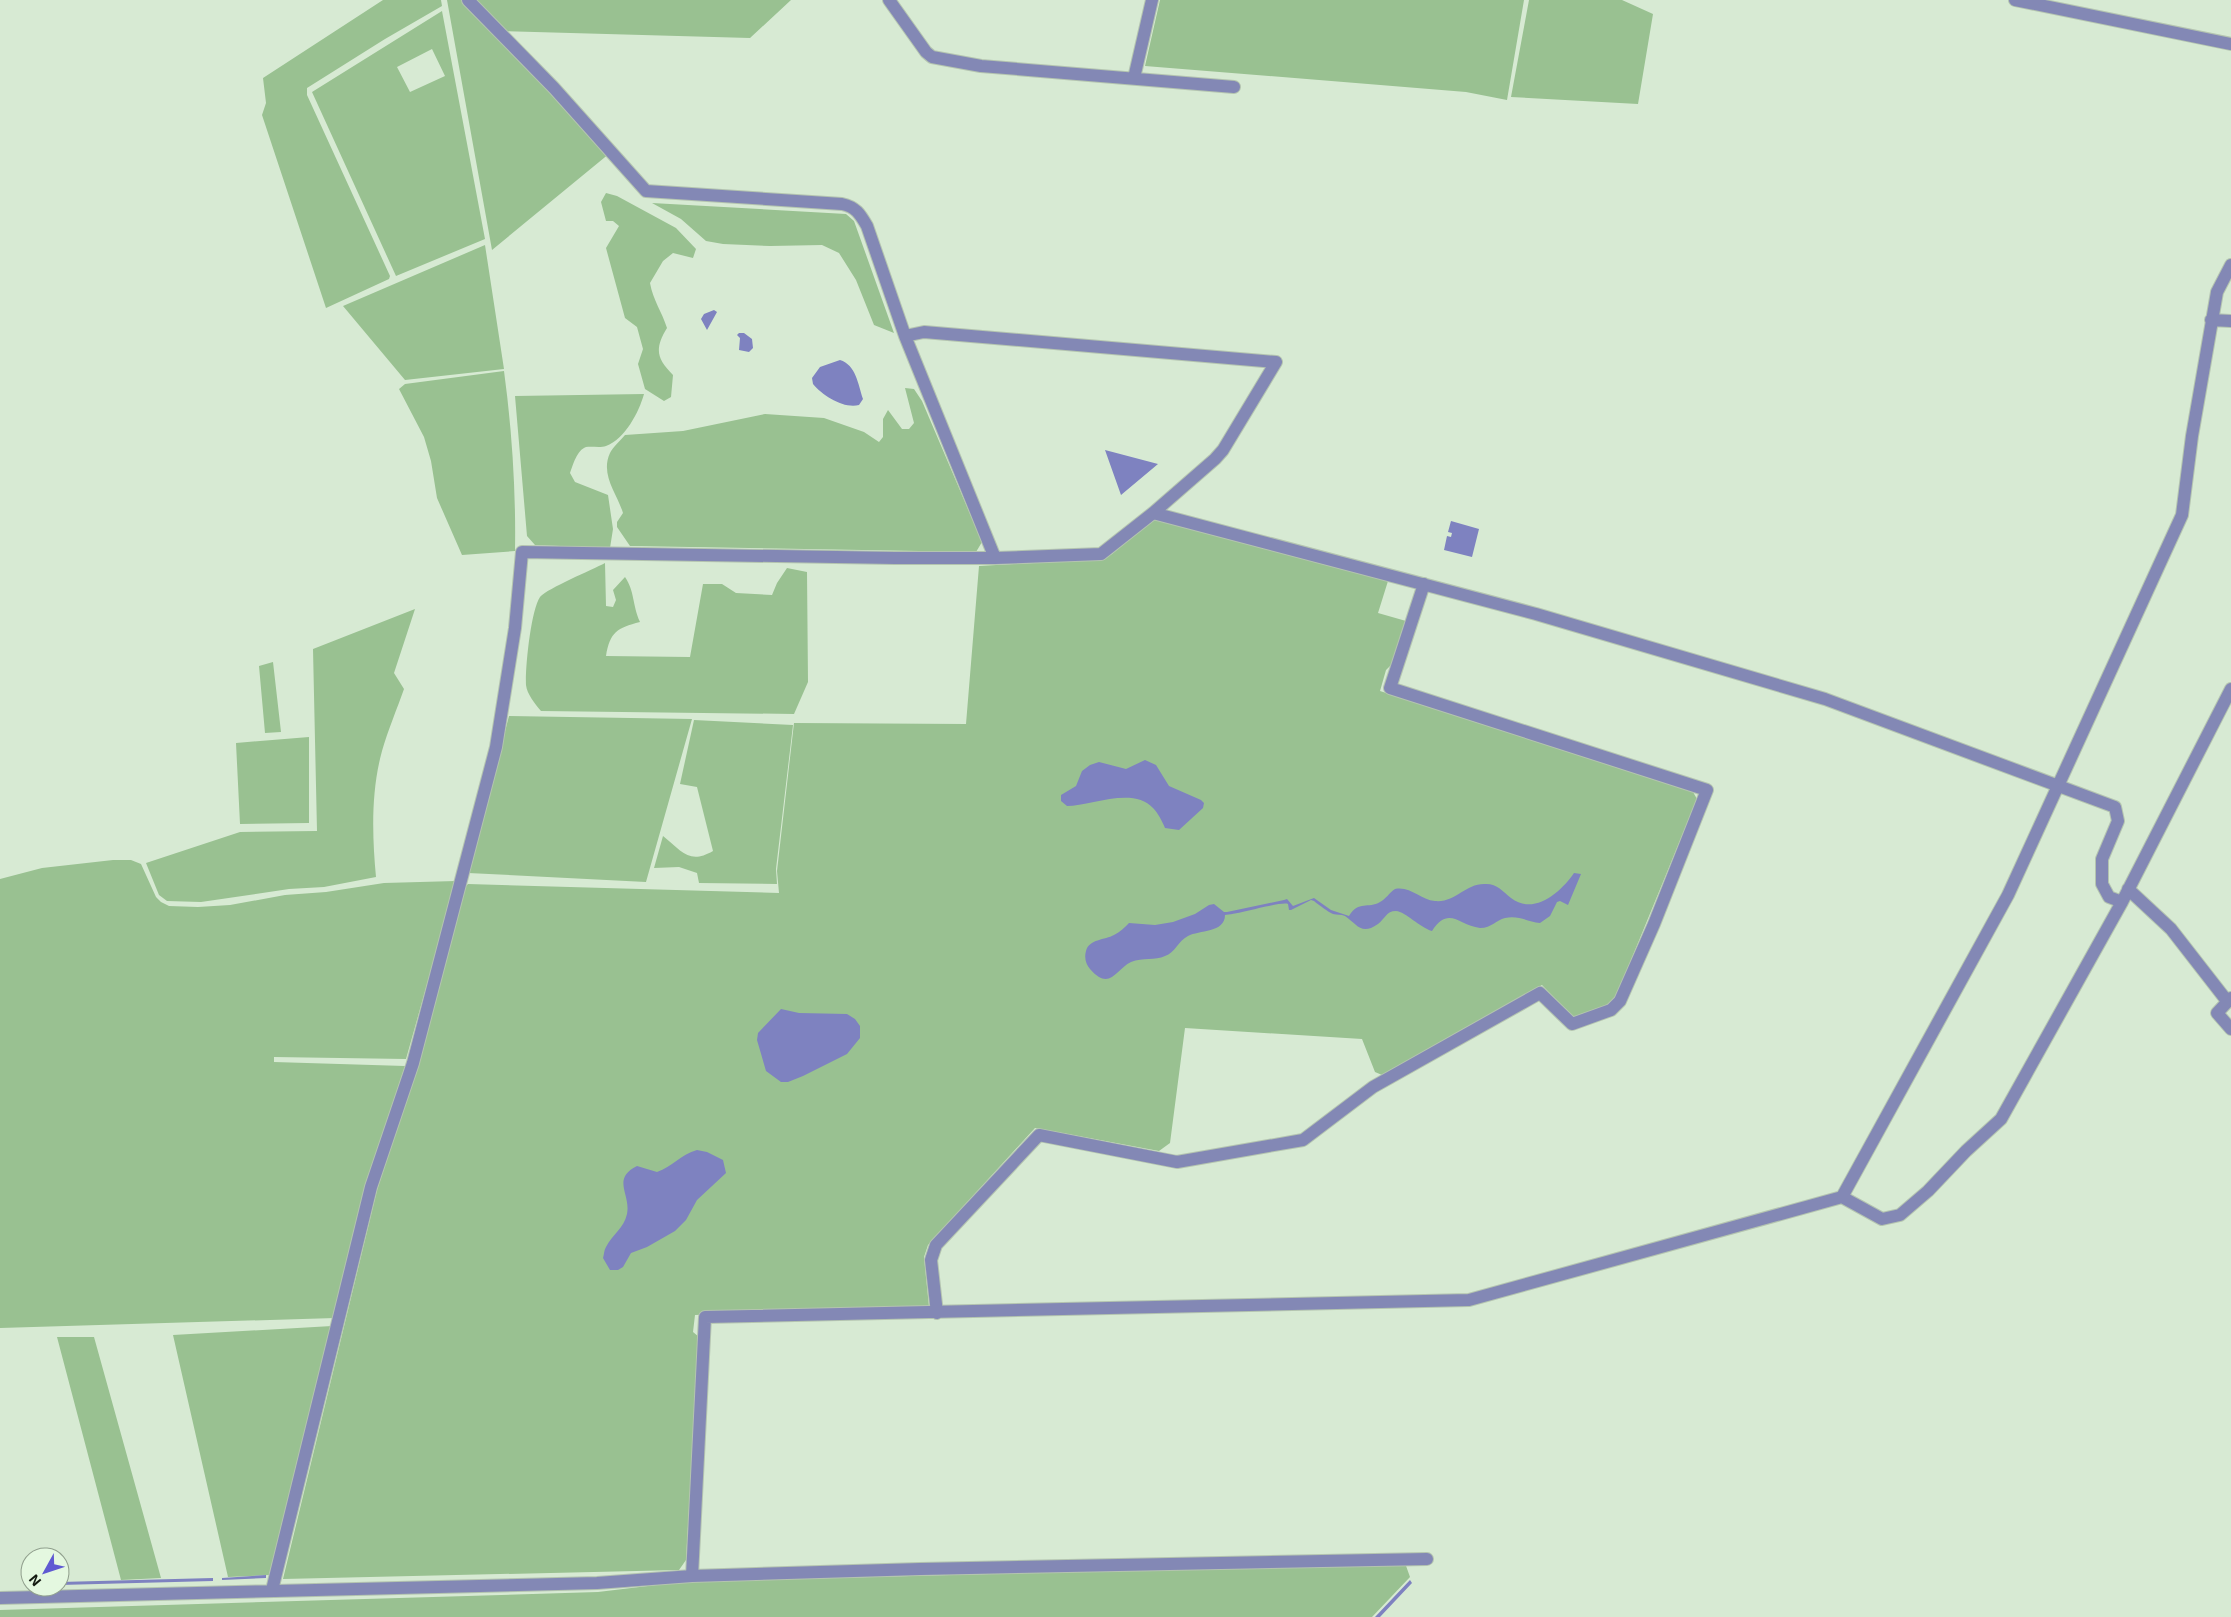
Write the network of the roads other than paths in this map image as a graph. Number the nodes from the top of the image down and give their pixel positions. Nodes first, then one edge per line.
1 (468, 0) edge
2 (889, 0) edge
3 (1152, 0) edge
4 (2015, 0) edge
5 (2231, 44) edge
6 (1134, 78) junction
7 (1234, 87) dead end
8 (2231, 265) edge
9 (2212, 320) junction
10 (2231, 321) edge
11 (905, 336) junction
12 (1153, 513) junction
13 (995, 558) junction
14 (1424, 584) junction
15 (2231, 689) edge
16 (2059, 786) junction
17 (2128, 889) junction
18 (2122, 902) junction
19 (2229, 1000) edge
20 (2231, 1029) edge
21 (1842, 1197) junction
22 (937, 1313) junction
23 (1427, 1559) dead end
24 (692, 1576) junction
25 (272, 1590) junction
26 (0, 1598) edge

1 - 11 street
2 - 6 street
3 - 6 street
4 - 5 street
6 - 7 street
8 - 9 street
9 - 10 street
9 - 16 street
11 - 12 street
11 - 13 street
12 - 13 street
12 - 14 street
13 - 25 street
14 - 16 street
14 - 22 street
15 - 17 street
16 - 18 street
16 - 21 street
17 - 18 street
17 - 19 street
18 - 21 street
19 - 20 street
21 - 22 street
22 - 24 street
23 - 24 street
24 - 25 street
25 - 26 street

